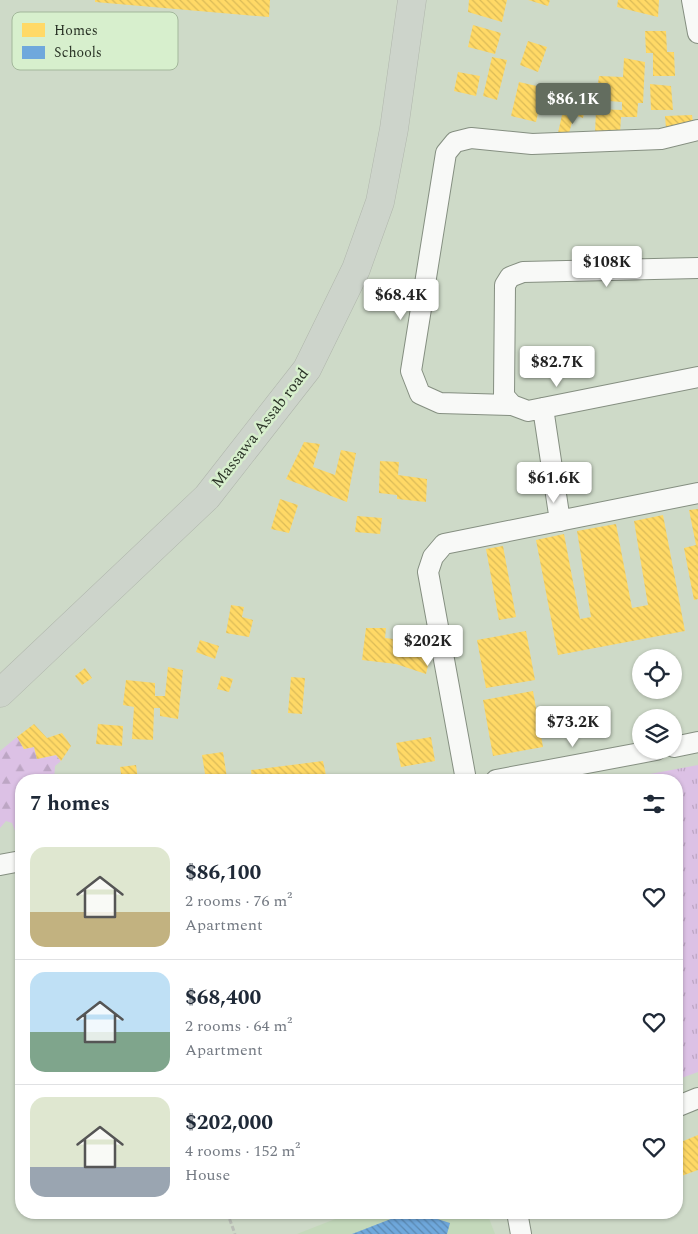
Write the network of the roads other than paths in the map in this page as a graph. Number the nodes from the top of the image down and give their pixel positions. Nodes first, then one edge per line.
1 (412, 0) edge
2 (692, 0) edge
3 (698, 33) edge
4 (698, 130) edge
5 (698, 268) edge
6 (698, 377) edge
7 (512, 405) junction
8 (543, 408) junction
9 (698, 493) edge
10 (560, 521) junction
11 (0, 693) edge
12 (698, 742) edge
13 (682, 745) edge
14 (632, 754) edge
15 (465, 774) edge
16 (528, 774) edge
17 (15, 862) edge
18 (0, 865) edge
19 (698, 1098) edge
20 (683, 1104) edge
21 (517, 1219) edge
22 (521, 1234) edge

1 - 11 highway, Massawa Assab road
2 - 3 street
4 - 7 street
5 - 7 street
6 - 8 street
7 - 8 street
8 - 10 street
9 - 10 street
10 - 15 street
12 - 13 street
14 - 16 street
17 - 18 street
19 - 20 street
21 - 22 street

